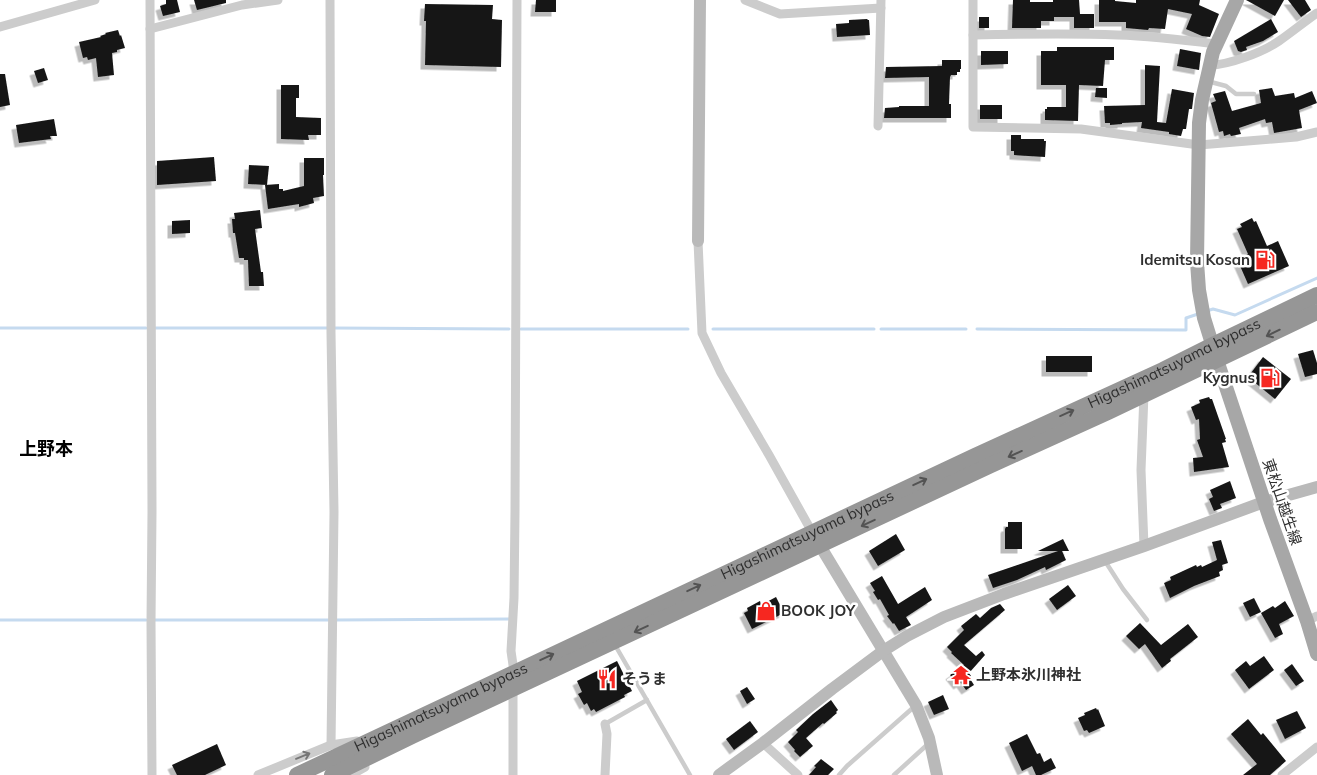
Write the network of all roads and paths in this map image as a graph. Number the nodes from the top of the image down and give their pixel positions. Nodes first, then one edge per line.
1 (95, 0) edge
2 (150, 0) edge
3 (278, 0) edge
4 (330, 0) edge
5 (517, 0) edge
6 (700, 0) edge
7 (745, 0) edge
8 (973, 0) edge
9 (1237, 0) edge
10 (881, 4) edge
11 (1317, 13) edge
12 (0, 27) edge
13 (150, 29) junction
14 (973, 35) junction
15 (1216, 44) junction
16 (1210, 65) junction
17 (1206, 81) junction
18 (1254, 94) dead end
19 (878, 126) dead end
20 (1317, 132) edge
21 (1199, 145) junction
22 (698, 241) joint
23 (1317, 295) edge
24 (1317, 312) edge
25 (1215, 352) junction
26 (1144, 394) junction
27 (1317, 487) edge
28 (1264, 502) junction
29 (816, 539) junction
30 (1144, 546) junction
31 (1104, 560) junction
32 (1312, 618) edge
33 (1147, 620) dead end
34 (614, 642) junction
35 (883, 651) junction
36 (1317, 654) edge
37 (514, 672) junction
38 (513, 689) junction
39 (647, 700) junction
40 (916, 705) junction
41 (605, 724) joint
42 (374, 738) junction
43 (930, 742) junction
44 (397, 743) junction
45 (763, 743) junction
46 (331, 745) junction
47 (1317, 747) edge
48 (152, 775) edge
49 (258, 775) edge
50 (297, 775) edge
51 (332, 775) edge
52 (352, 775) edge
53 (513, 775) edge
54 (605, 775) edge
55 (690, 775) edge
56 (719, 775) edge
57 (798, 775) edge
58 (839, 775) edge
59 (894, 775) edge
60 (937, 775) edge
61 (1282, 775) edge

1 - 12 street
2 - 13 street
3 - 13 street
4 - 46 street
5 - 37 street
6 - 22 street
7 - 10 street
8 - 14 street
9 - 15 main road, 東松山越生線
10 - 19 street
11 - 16 street
13 - 48 street
14 - 15 street
14 - 21 street
15 - 16 main road, 東松山越生線
16 - 17 main road, 東松山越生線
17 - 18 lane
17 - 21 main road, 東松山越生線
20 - 21 street
21 - 25 main road, 東松山越生線
22 - 29 street
23 - 25 highway, Higashimatsuyama bypass
24 -> 25 highway, Higashimatsuyama bypass
25 - 26 highway, Higashimatsuyama bypass
25 - 28 main road, 東松山越生線
29 -> 25 highway, Higashimatsuyama bypass
26 -> 29 highway, Higashimatsuyama bypass
26 - 30 street
27 - 28 street
28 - 30 street
28 - 32 main road, 東松山越生線
29 -> 34 highway, Higashimatsuyama bypass
29 - 35 street
37 -> 29 highway, Higashimatsuyama bypass
30 - 31 street
31 - 33 lane
31 - 35 street
32 - 36 main road, 東松山越生線
34 - 38 highway, Higashimatsuyama bypass
34 - 39 lane
35 - 40 street
35 - 45 street
37 - 42 highway, Higashimatsuyama bypass
38 - 44 highway, Higashimatsuyama bypass
38 - 53 street
39 - 41 lane
39 - 55 lane
40 - 43 street
40 - 58 lane
41 - 54 street
42 - 46 street
42 - 50 highway, Higashimatsuyama bypass
43 - 59 lane
43 - 60 street
44 - 51 highway, Higashimatsuyama bypass
44 - 52 street
45 - 56 street
45 - 57 street
49 -> 46 street
47 - 61 street

